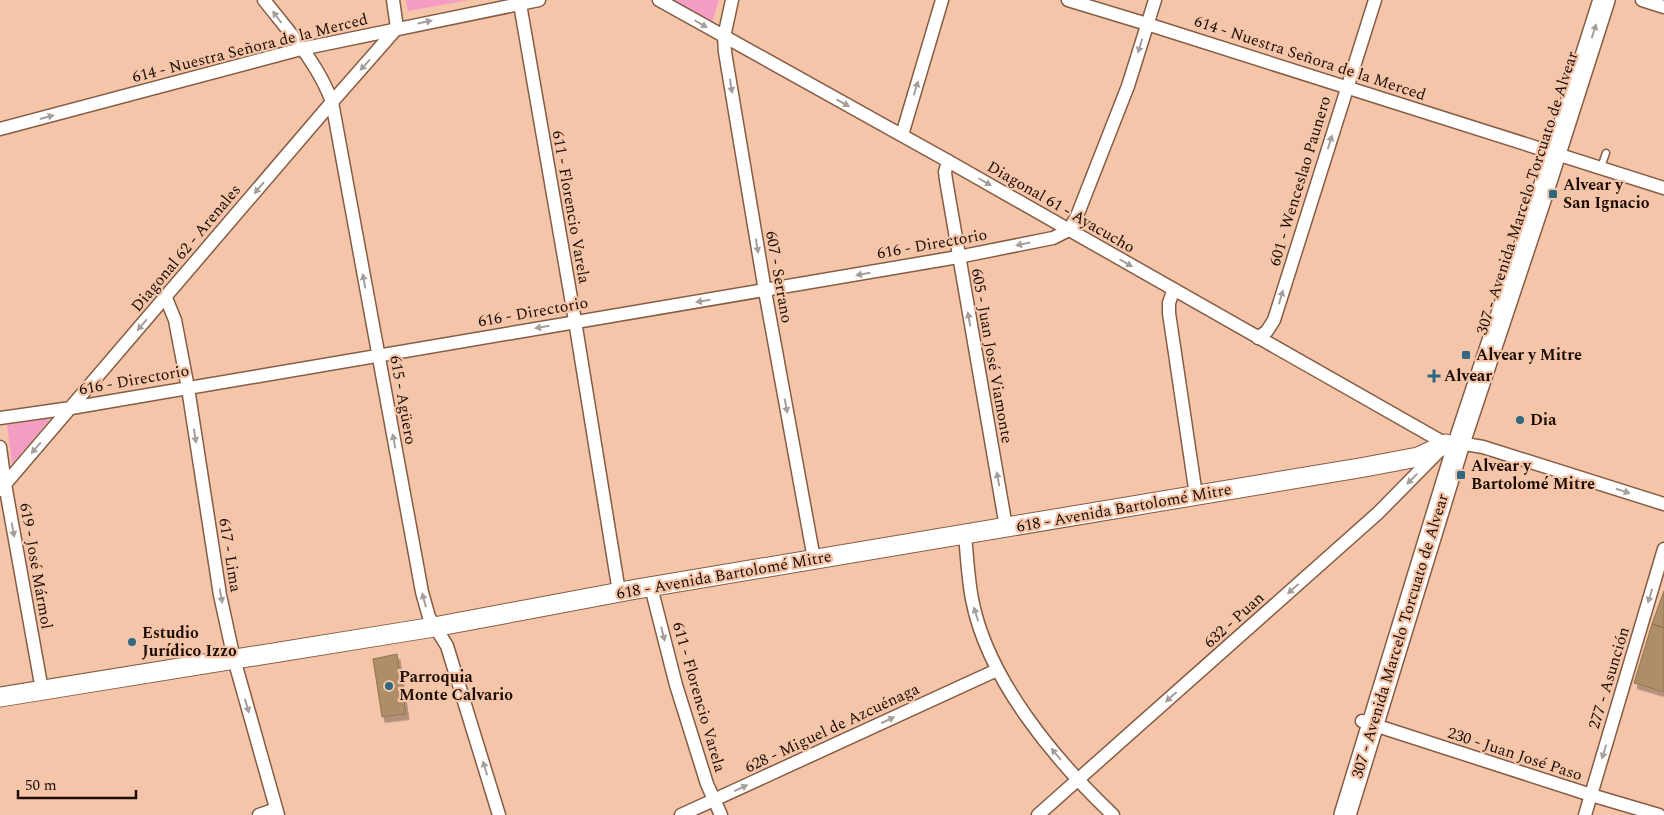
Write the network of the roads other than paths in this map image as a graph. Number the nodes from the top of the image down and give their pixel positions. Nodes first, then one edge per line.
1 (264, 0) edge
2 (393, 0) edge
3 (539, 0) edge
4 (659, 0) edge
5 (732, 0) edge
6 (942, 0) edge
7 (1068, 0) edge
8 (1155, 0) edge
9 (1375, 0) edge
10 (1589, 0) edge
11 (1604, 0) edge
12 (1642, 0) edge
13 (520, 4) junction
14 (1664, 7) edge
15 (1147, 24) junction
16 (397, 28) junction
17 (724, 38) junction
18 (301, 48) junction
19 (1347, 87) junction
20 (332, 102) junction
21 (0, 129) edge
22 (902, 135) junction
23 (1548, 151) junction
24 (1606, 153) dead end
25 (948, 161) junction
26 (1601, 167) junction
27 (1664, 188) edge
28 (1069, 230) junction
29 (958, 257) junction
30 (765, 291) junction
31 (1173, 291) junction
32 (166, 298) junction
33 (575, 321) junction
34 (1258, 338) junction
35 (378, 355) junction
36 (188, 388) junction
37 (71, 408) junction
38 (0, 418) edge
39 (1453, 444) junction
40 (0, 447) edge
41 (2, 487) edge
42 (1196, 495) junction
43 (1664, 504) edge
44 (1006, 528) junction
45 (965, 535) junction
46 (1664, 549) edge
47 (814, 559) junction
48 (651, 587) junction
49 (619, 592) junction
50 (434, 627) junction
51 (234, 659) junction
52 (997, 670) junction
53 (42, 690) junction
54 (0, 697) edge
55 (1367, 723) junction
56 (1078, 780) junction
57 (1591, 795) junction
58 (713, 800) junction
59 (277, 812) edge
60 (259, 815) edge
61 (499, 815) edge
62 (680, 815) edge
63 (721, 815) edge
64 (1038, 815) edge
65 (1113, 815) edge
66 (1333, 815) edge
67 (1345, 815) edge
68 (1585, 815) edge
69 (1659, 815) edge

18 -> 1 street, 615 - Agüero
2 - 16 street
3 - 13 street, 614 - Nuestra Señora de la Merced
4 -> 17 street, Diagonal 61 - Ayacucho
5 - 17 street, 607 - Serrano
22 -> 6 street
7 - 15 street, 614 - Nuestra Señora de la Merced
8 - 15 street
9 - 19 street, 601 - Wenceslao Paunero
10 - 23 main road, 307 - Avenida Marcelo Torcuato de Alvear
23 -> 11 main road, 307 - Avenida Marcelo Torcuato de Alvear
12 - 14 street
16 -> 13 street, 614 - Nuestra Señora de la Merced
13 - 33 street, 611 - Florencio Varela
15 - 19 street, 614 - Nuestra Señora de la Merced
15 -> 28 street
16 - 18 street, 614 - Nuestra Señora de la Merced
16 -> 20 street, Diagonal 62 - Arenales
17 -> 22 street, Diagonal 61 - Ayacucho
17 -> 30 street, 607 - Serrano
18 - 20 street, 615 - Agüero
21 -> 18 street, 614 - Nuestra Señora de la Merced
19 - 23 street, 614 - Nuestra Señora de la Merced
34 -> 19 street, 601 - Wenceslao Paunero
20 -> 32 street, Diagonal 62 - Arenales
35 -> 20 street, 615 - Agüero
22 - 25 street, Diagonal 61 - Ayacucho
23 - 26 street, 614 - Nuestra Señora de la Merced
23 - 39 main road, 307 - Avenida Marcelo Torcuato de Alvear
24 - 26 lane
25 -> 28 street, Diagonal 61 - Ayacucho
25 - 29 street, 605 - Juan José Viamonte
26 - 27 street, 614 - Nuestra Señora de la Merced
28 -> 29 street, 616 - Directorio
28 -> 31 street, Diagonal 61 - Ayacucho
29 -> 30 street, 616 - Directorio
44 -> 29 street, 605 - Juan José Viamonte
30 -> 33 street, 616 - Directorio
30 -> 47 street, 607 - Serrano
31 - 34 street, Diagonal 61 - Ayacucho
31 - 42 street
32 - 36 street, 617 - Lima
32 -> 37 street, Diagonal 62 - Arenales
33 -> 35 street, 616 - Directorio
33 - 49 street, 611 - Florencio Varela
34 - 39 street, Diagonal 61 - Ayacucho
35 - 36 street, 616 - Directorio
50 -> 35 street, 615 - Agüero
36 - 37 street, 616 - Directorio
36 -> 51 street, 617 - Lima
37 - 38 street, 616 - Directorio
37 -> 41 street, Diagonal 62 - Arenales
39 - 42 main road, 618 - Avenida Bartolomé Mitre
39 -> 43 street, Diagonal 61 - Ayacucho
39 - 55 main road, 307 - Avenida Marcelo Torcuato de Alvear
39 -> 56 street, 632 - Puan
40 - 41 street, 619 - José Mármol
41 -> 53 street, 619 - José Mármol
42 - 44 main road, 618 - Avenida Bartolomé Mitre
44 - 45 main road, 618 - Avenida Bartolomé Mitre
45 - 47 main road, 618 - Avenida Bartolomé Mitre
52 -> 45 street
46 -> 57 street, 277 - Asunción
47 - 48 main road, 618 - Avenida Bartolomé Mitre
48 - 49 main road, 618 - Avenida Bartolomé Mitre
48 -> 58 street, 611 - Florencio Varela
49 - 50 main road, 618 - Avenida Bartolomé Mitre
50 - 51 main road, 618 - Avenida Bartolomé Mitre
61 -> 50 street, 615 - Agüero
51 - 53 main road, 618 - Avenida Bartolomé Mitre
51 -> 59 street, 617 - Lima
56 -> 52 street
58 -> 52 street, 628 - Miguel de Azcuénaga
53 - 54 main road, 618 - Avenida Bartolomé Mitre
55 - 57 street, 230 - Juan José Paso
55 - 66 main road, 307 - Avenida Marcelo Torcuato de Alvear
55 - 67 main road, 307 - Avenida Marcelo Torcuato de Alvear
56 - 64 street, 632 - Puan
56 - 65 street
57 - 68 street, 277 - Asunción
57 - 69 street, 230 - Juan José Paso
58 - 62 street, 628 - Miguel de Azcuénaga
58 - 63 street, 611 - Florencio Varela
59 - 60 street

